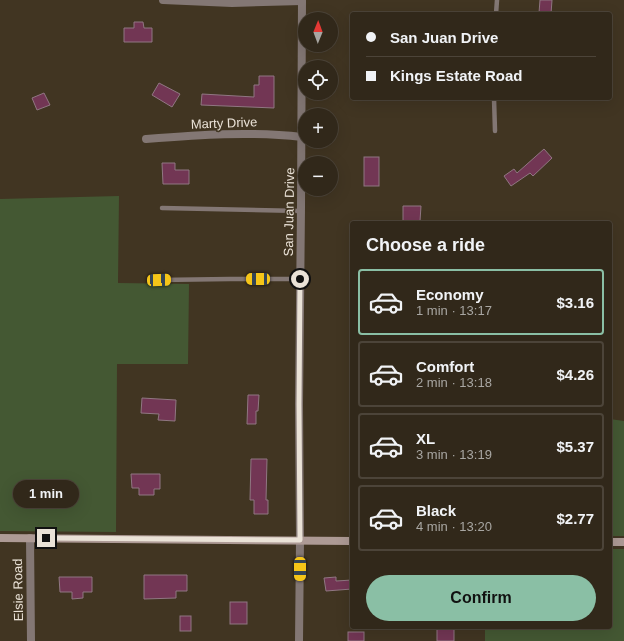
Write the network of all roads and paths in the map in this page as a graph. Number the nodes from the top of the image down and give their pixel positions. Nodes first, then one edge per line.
1 (163, 0) edge
2 (302, 0) edge
3 (496, 0) edge
4 (496, 12) edge
5 (494, 100) edge
6 (302, 108) edge
7 (495, 131) dead end
8 (298, 136) edge
9 (146, 139) dead end
10 (302, 148) edge
11 (162, 208) dead end
12 (301, 211) junction
13 (300, 279) junction
14 (159, 280) dead end
15 (0, 538) edge
16 (30, 538) junction
17 (300, 540) junction
18 (350, 541) edge
19 (612, 542) edge
20 (624, 542) edge
21 (31, 641) edge
22 (299, 641) edge

1 - 2 street
2 - 6 street, San Juan Drive
3 - 4 lane
5 - 7 lane
8 - 9 street, Marty Drive
10 - 12 street, San Juan Drive
11 - 12 lane
12 - 13 street, San Juan Drive
13 - 14 lane
13 - 17 street, San Juan Drive
15 - 16 street
16 - 17 street
16 - 21 street, Elsie Road
17 - 18 street
17 - 22 street, San Juan Drive
19 - 20 street

